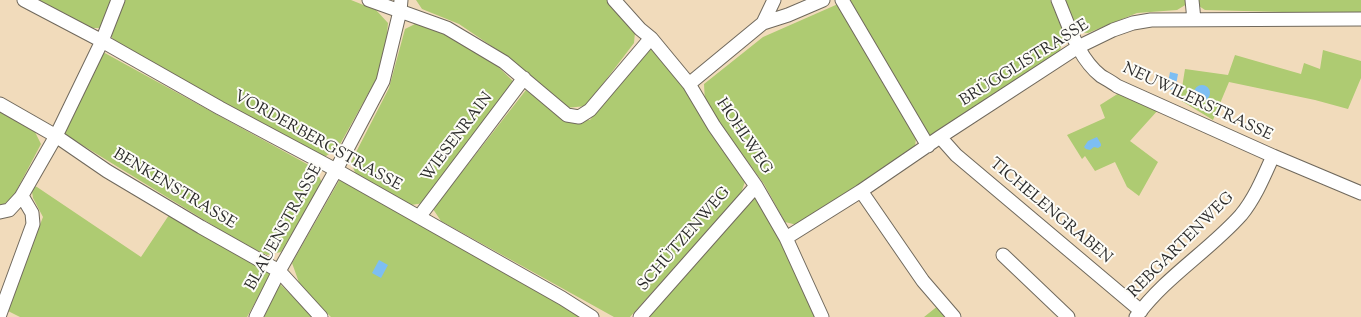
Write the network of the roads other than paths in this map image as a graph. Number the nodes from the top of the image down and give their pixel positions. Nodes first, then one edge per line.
1 (24, 0) edge
2 (118, 0) edge
3 (369, 0) edge
4 (614, 0) edge
5 (774, 0) edge
6 (823, 0) edge
7 (842, 0) edge
8 (1058, 0) edge
9 (1192, 0) edge
10 (401, 5) edge
11 (1361, 19) edge
12 (1194, 20) junction
13 (763, 23) junction
14 (650, 38) junction
15 (102, 41) junction
16 (1078, 47) junction
17 (524, 78) junction
18 (689, 84) junction
19 (0, 104) edge
20 (56, 136) junction
21 (940, 137) junction
22 (928, 146) junction
23 (1273, 156) junction
24 (336, 170) junction
25 (756, 186) junction
26 (861, 191) junction
27 (1361, 193) edge
28 (22, 196) junction
29 (0, 212) edge
30 (420, 217) junction
31 (786, 238) junction
32 (1003, 255) dead end
33 (279, 271) junction
34 (0, 314) edge
35 (1139, 314) edge
36 (256, 317) edge
37 (321, 317) edge
38 (592, 317) edge
39 (640, 317) edge
40 (822, 317) edge
41 (954, 317) edge
42 (1068, 317) edge

1 - 15 street, VORDERBERGSTRASSE
2 - 15 street
3 - 10 street
4 - 14 street, HOHLWEG
5 - 13 street
6 - 13 street
7 - 22 street
8 - 16 street, NEUWILERSTRASSE
9 - 12 street
10 - 17 street
10 - 24 street, BLAUENSTRASSE
11 - 12 street, BRÜGGLISTRASSE
12 - 16 street, BRÜGGLISTRASSE
13 - 18 street
14 - 17 street
14 - 18 street, HOHLWEG
15 - 20 street
15 - 24 street, VORDERBERGSTRASSE
16 - 21 street, BRÜGGLISTRASSE
16 - 23 street, NEUWILERSTRASSE
17 - 30 street, WIESENRAIN
18 - 25 street, HOHLWEG
19 - 20 street, BENKENSTRASSE
20 - 28 street
20 - 33 street, BENKENSTRASSE
21 - 22 street, BRÜGGLISTRASSE
21 - 35 street, TICHELENGRABEN
22 - 26 street, BRÜGGLISTRASSE
23 - 27 street, NEUWILERSTRASSE
23 - 35 street, REBGARTENWEG
24 - 30 street, VORDERBERGSTRASSE
24 - 33 street, BLAUENSTRASSE
25 - 31 street, HOHLWEG
25 - 39 street, SCHÜTZENWEG
26 - 31 street, BRÜGGLISTRASSE
26 - 41 street
28 - 29 street
28 - 34 street
30 - 38 street, VORDERBERGSTRASSE
31 - 40 street, HOHLWEG
32 - 42 street
33 - 36 street, BLAUENSTRASSE
33 - 37 street, BENKENSTRASSE

